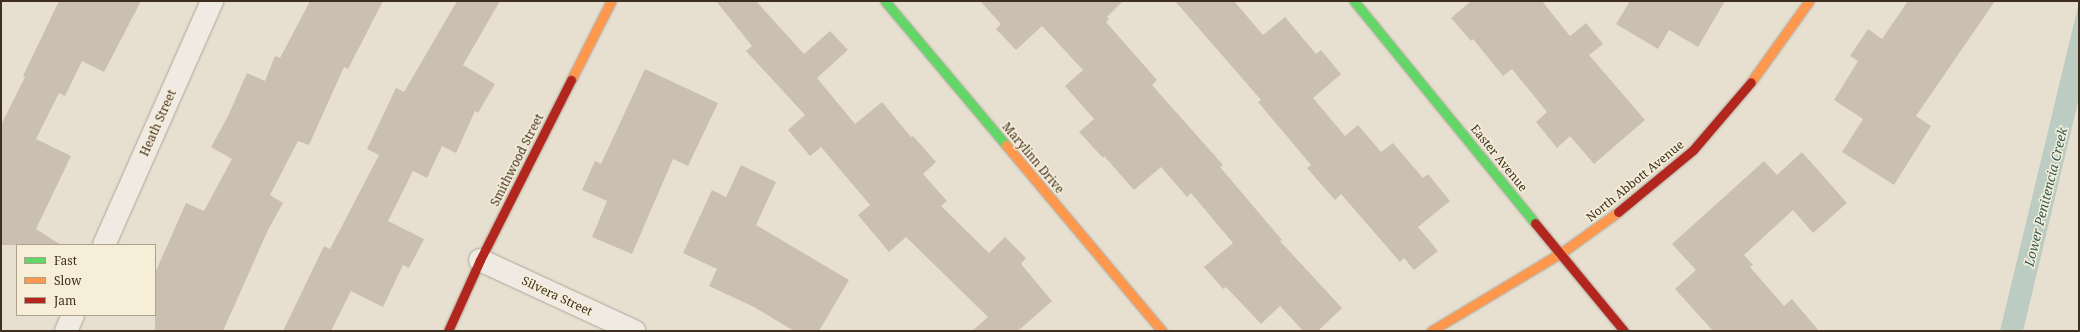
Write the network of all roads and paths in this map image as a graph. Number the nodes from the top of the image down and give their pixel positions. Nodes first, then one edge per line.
1 (212, 1) edge
2 (611, 1) edge
3 (885, 1) edge
4 (1354, 1) edge
5 (1809, 1) edge
6 (104, 244) edge
7 (1561, 253) junction
8 (480, 260) junction
9 (73, 316) edge
10 (66, 331) edge
11 (448, 331) edge
12 (634, 331) edge
13 (1162, 331) edge
14 (1431, 331) edge
15 (1624, 331) edge

1 - 6 street, Heath Street
2 - 8 street, Smithwood Street
3 - 13 street, Marylinn Drive
4 - 7 street, Easter Avenue
5 - 7 street, North Abbott Avenue
7 - 14 street, North Abbott Avenue
7 - 15 street, Easter Avenue
8 - 11 street, Smithwood Street
8 - 12 street, Silvera Street
9 - 10 street

